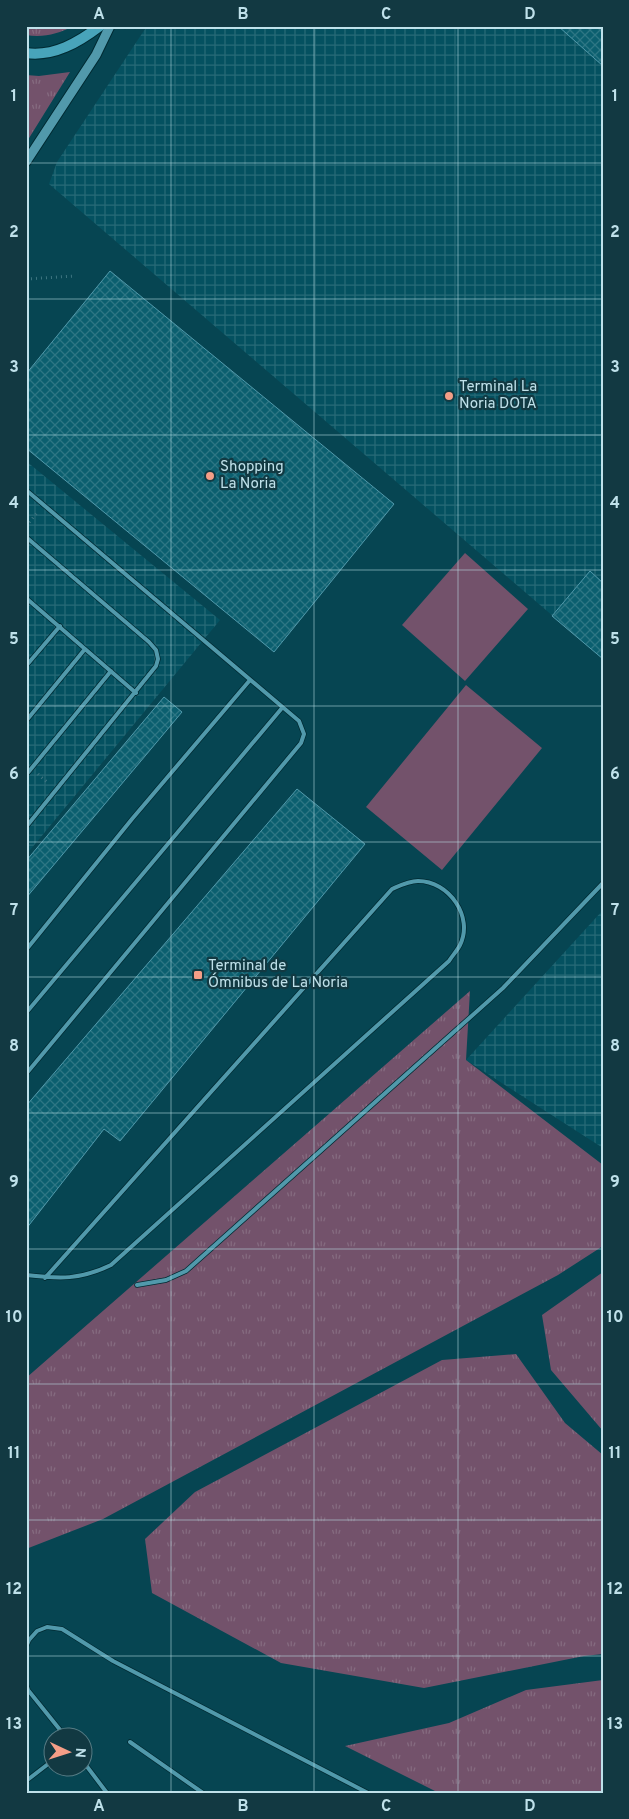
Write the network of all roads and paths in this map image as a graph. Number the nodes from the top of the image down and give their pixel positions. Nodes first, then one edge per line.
1 (100, 26) edge
2 (110, 26) edge
3 (26, 53) edge
4 (26, 162) edge
5 (75, 276) dead end
6 (26, 280) edge
7 (26, 490) edge
8 (44, 505) junction
9 (26, 526) edge
10 (26, 537) edge
11 (26, 598) edge
12 (60, 626) junction
13 (85, 649) junction
14 (26, 666) edge
15 (111, 671) junction
16 (250, 680) junction
17 (136, 693) junction
18 (282, 708) junction
19 (26, 721) edge
20 (32, 768) junction
21 (26, 775) edge
22 (56, 791) junction
23 (26, 828) edge
24 (603, 883) edge
25 (26, 950) edge
26 (26, 1013) edge
27 (26, 1074) edge
28 (26, 1275) edge
29 (45, 1278) junction
30 (136, 1285) dead end
31 (26, 1648) edge
32 (26, 1684) edge
33 (57, 1726) edge
34 (130, 1742) dead end
35 (42, 1768) edge
36 (92, 1773) edge
37 (26, 1780) edge
38 (107, 1793) edge
39 (204, 1793) edge
40 (368, 1793) edge

1 - 3 main road
2 - 4 street
5 - 6 path
7 - 8 lane
8 - 9 path
8 - 16 lane
10 - 17 lane
11 - 12 lane
12 - 13 lane
12 - 14 lane
13 - 15 lane
13 - 19 lane
15 - 17 lane
15 - 20 lane
16 - 18 lane
16 - 25 lane
17 - 22 lane
18 - 26 lane
18 - 27 lane
20 - 21 lane
20 - 22 path
22 - 23 lane
24 - 30 lane
28 - 29 lane
29 - 29 lane
31 - 40 lane
32 - 33 lane
34 - 39 lane
35 - 37 lane
36 - 38 lane

